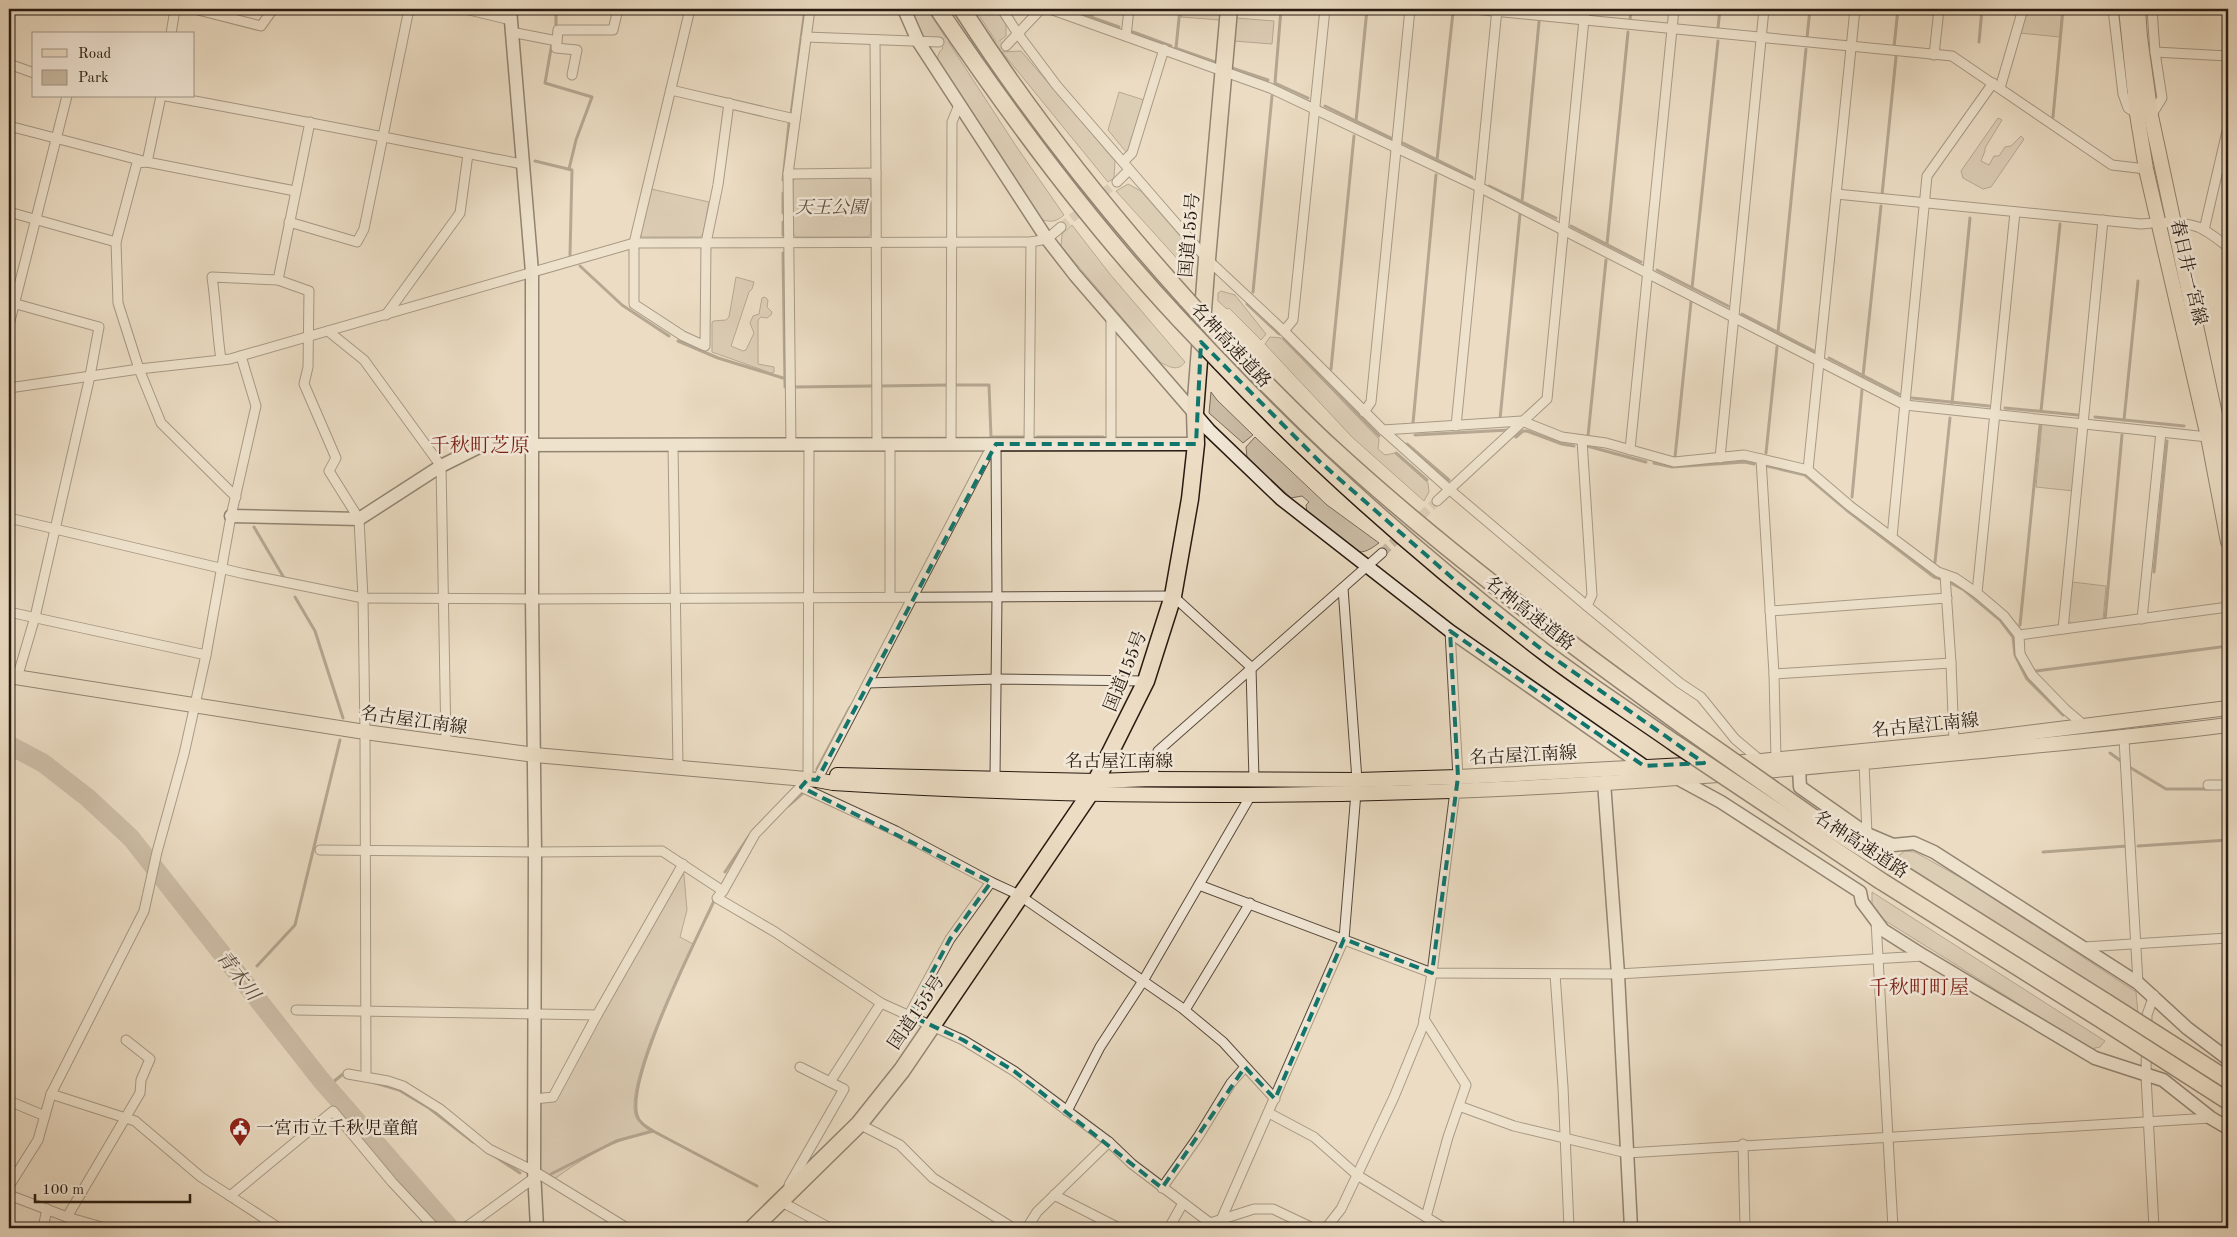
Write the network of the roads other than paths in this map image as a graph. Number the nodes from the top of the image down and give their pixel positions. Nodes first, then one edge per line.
1 (175, 9) edge
2 (194, 9) edge
3 (273, 9) edge
4 (409, 9) edge
5 (465, 9) edge
6 (618, 9) edge
7 (690, 9) edge
8 (810, 9) edge
9 (904, 9) edge
10 (938, 9) edge
11 (962, 9) edge
12 (1002, 9) edge
13 (1041, 9) edge
14 (1050, 9) edge
15 (1129, 9) edge
16 (1229, 9) edge
17 (1324, 9) edge
18 (1410, 9) edge
19 (1473, 9) edge
20 (1585, 9) edge
21 (1674, 9) edge
22 (1764, 9) edge
23 (1855, 9) edge
24 (1940, 9) edge
25 (2023, 9) edge
26 (2113, 9) edge
27 (2126, 9) edge
28 (2138, 9) edge
29 (2152, 9) edge
30 (1497, 10) edge
31 (511, 20) edge
32 (1584, 20) junction
33 (1672, 29) junction
34 (171, 32) edge
35 (1018, 34) junction
36 (1126, 36) junction
37 (806, 37) junction
38 (1761, 37) junction
39 (875, 40) junction
40 (557, 41) junction
41 (918, 41) junction
42 (939, 42) tunnel mouth
43 (1006, 46) dead end
44 (1851, 46) junction
45 (1164, 49) junction
46 (2155, 52) junction
47 (1934, 55) junction
48 (2228, 56) edge
49 (9, 64) edge
50 (1224, 70) junction
51 (32, 72) edge
52 (572, 75) dead end
53 (1996, 85) junction
54 (671, 90) junction
55 (67, 98) edge
56 (161, 98) edge
57 (177, 98) edge
58 (729, 103) junction
59 (959, 105) junction
60 (1314, 109) junction
61 (2137, 114) junction
62 (2151, 116) junction
63 (795, 119) junction
64 (310, 122) junction
65 (9, 126) edge
66 (2228, 127) edge
67 (382, 138) junction
68 (57, 140) junction
69 (1397, 148) junction
70 (468, 154) junction
71 (147, 162) junction
72 (1123, 162) junction
73 (522, 164) junction
74 (2146, 169) junction
75 (1129, 170) junction
76 (876, 173) junction
77 (788, 174) junction
78 (1117, 182) tunnel mouth
79 (1479, 187) junction
80 (295, 191) junction
81 (1836, 194) junction
82 (1925, 203) junction
83 (9, 212) edge
84 (2015, 212) junction
85 (37, 218) junction
86 (2104, 220) junction
87 (289, 222) junction
88 (2158, 222) junction
89 (2173, 223) junction
90 (1061, 227) tunnel mouth
91 (1564, 230) junction
92 (2204, 230) junction
93 (1047, 239) junction
94 (116, 242) junction
95 (1031, 242) junction
96 (634, 243) junction
97 (706, 243) junction
98 (789, 243) junction
99 (876, 243) junction
100 (951, 243) junction
101 (2228, 247) edge
102 (1207, 259) junction
103 (532, 272) junction
104 (1648, 273) junction
105 (278, 280) junction
106 (12, 303) edge
107 (386, 315) junction
108 (1733, 316) junction
109 (1111, 318) junction
110 (9, 325) edge
111 (328, 331) junction
112 (1284, 331) junction
113 (307, 337) junction
114 (241, 356) junction
115 (221, 360) junction
116 (1819, 361) junction
117 (139, 369) junction
118 (90, 376) junction
119 (9, 388) edge
120 (1905, 405) junction
121 (1195, 412) junction
122 (1364, 412) junction
123 (1994, 414) junction
124 (1522, 421) junction
125 (2084, 424) junction
126 (1456, 426) junction
127 (1383, 430) junction
128 (2161, 432) junction
129 (2219, 437) edge
130 (1582, 440) junction
131 (951, 444) junction
132 (996, 444) junction
133 (1029, 444) junction
134 (1111, 444) junction
135 (1196, 444) junction
136 (673, 445) junction
137 (790, 445) junction
138 (809, 445) junction
139 (876, 445) junction
140 (890, 445) junction
141 (532, 446) junction
142 (1630, 450) junction
143 (1720, 458) junction
144 (1761, 459) junction
145 (441, 466) junction
146 (1808, 470) junction
147 (2228, 475) edge
148 (1450, 490) junction
149 (236, 497) junction
150 (1437, 501) tunnel mouth
151 (231, 516) junction
152 (9, 518) edge
153 (359, 519) junction
154 (54, 530) junction
155 (1892, 537) junction
156 (2228, 542) edge
157 (1382, 553) tunnel mouth
158 (1366, 567) junction
159 (222, 569) junction
160 (1945, 575) junction
161 (1342, 588) junction
162 (1977, 593) junction
163 (1173, 596) junction
164 (890, 597) junction
165 (912, 597) junction
166 (997, 597) junction
167 (363, 598) junction
168 (444, 598) junction
169 (675, 598) junction
170 (810, 598) junction
171 (1947, 598) junction
172 (532, 599) junction
173 (1587, 606) junction
174 (2228, 607) edge
175 (1770, 611) junction
176 (9, 612) edge
177 (35, 617) junction
178 (2142, 618) junction
179 (2064, 629) junction
180 (1450, 631) junction
181 (2019, 635) junction
182 (206, 655) junction
183 (1951, 663) junction
184 (1251, 666) junction
185 (1774, 674) junction
186 (13, 677) edge
187 (997, 679) junction
188 (1146, 681) junction
189 (868, 683) junction
190 (193, 706) junction
191 (2228, 708) edge
192 (2228, 725) edge
193 (2085, 726) junction
194 (365, 732) junction
195 (2124, 739) junction
196 (1954, 742) junction
197 (446, 743) junction
198 (535, 755) junction
199 (1776, 759) junction
200 (1761, 761) junction
201 (1864, 763) junction
202 (1644, 766) junction
203 (678, 767) junction
204 (1799, 768) junction
205 (995, 777) junction
206 (1676, 777) junction
207 (1152, 779) junction
208 (1254, 780) junction
209 (808, 782) junction
210 (1604, 782) junction
211 (1456, 784) junction
212 (2208, 785) dead end
213 (2228, 785) edge
214 (1357, 787) junction
215 (1092, 788) junction
216 (1251, 795) junction
217 (1867, 834) junction
218 (1893, 845) junction
219 (364, 849) junction
220 (320, 850) dead end
221 (536, 852) junction
222 (683, 864) junction
223 (992, 882) junction
224 (1199, 885) junction
225 (723, 891) junction
226 (1860, 892) junction
227 (1019, 895) junction
228 (1250, 904) junction
229 (1876, 921) junction
230 (2228, 938) edge
231 (1344, 939) junction
232 (2136, 943) junction
233 (2084, 947) junction
234 (1924, 956) junction
235 (1877, 960) junction
236 (1432, 973) junction
237 (1555, 974) junction
238 (1618, 974) junction
239 (1143, 981) junction
240 (2138, 983) junction
241 (2154, 995) junction
242 (880, 1003) junction
243 (296, 1010) dead end
244 (364, 1010) junction
245 (1185, 1010) junction
246 (534, 1013) junction
247 (597, 1015) junction
248 (909, 1015) junction
249 (1424, 1019) junction
250 (930, 1026) junction
251 (126, 1040) dead end
252 (2228, 1059) edge
253 (800, 1067) dead end
254 (1245, 1067) junction
255 (348, 1074) dead end
256 (2146, 1076) junction
257 (366, 1077) junction
258 (2228, 1080) edge
259 (830, 1082) junction
260 (51, 1094) junction
261 (534, 1099) junction
262 (1275, 1099) junction
263 (9, 1100) edge
264 (2228, 1101) edge
265 (1459, 1106) junction
266 (1067, 1111) junction
267 (1269, 1113) junction
268 (45, 1116) junction
269 (124, 1118) junction
270 (2211, 1118) junction
271 (2148, 1120) junction
272 (859, 1124) junction
273 (2228, 1128) edge
274 (1887, 1138) junction
275 (1565, 1139) junction
276 (1109, 1142) junction
277 (1743, 1144) junction
278 (1627, 1153) junction
279 (534, 1174) junction
280 (1357, 1175) junction
281 (9, 1186) edge
282 (1162, 1188) junction
283 (9, 1195) edge
284 (1054, 1195) junction
285 (230, 1196) junction
286 (779, 1202) junction
287 (1183, 1203) junction
288 (47, 1209) junction
289 (67, 1217) junction
290 (1426, 1217) junction
291 (1220, 1220) junction
292 (43, 1228) edge
293 (105, 1228) edge
294 (280, 1228) edge
295 (435, 1228) edge
296 (465, 1228) edge
297 (537, 1228) edge
298 (627, 1228) edge
299 (753, 1228) edge
300 (830, 1228) edge
301 (1013, 1228) edge
302 (1027, 1228) edge
303 (1119, 1228) edge
304 (1169, 1228) edge
305 (1226, 1228) edge
306 (1313, 1228) edge
307 (1326, 1228) edge
308 (1444, 1228) edge
309 (1569, 1228) edge
310 (1631, 1228) edge
311 (1745, 1228) edge
312 (1893, 1228) edge
313 (2154, 1228) edge

1 - 34 street
2 - 3 street
4 - 67 street
5 - 31 street
6 - 40 street
7 - 54 street
8 - 37 street
9 - 41 street
10 - 264 highway, 名神高速道路, bridge
11 - 258 highway, 名神高速道路, bridge
12 - 35 street
13 - 35 street
14 - 36 street
15 - 36 street
16 - 50 highway, 国道155号
17 - 60 street
18 - 69 street
19 - 30 street
20 - 32 street
21 - 33 street
22 - 38 street
23 - 44 street
24 - 47 street
25 - 53 street
26 - 61 street
27 - 61 main road, 春日井一宮線
28 - 62 main road, 春日井一宮線
29 - 46 street
30 - 32 street
30 - 79 street
31 - 40 street
31 - 73 street
32 - 33 street
32 - 91 street
33 - 38 street
33 - 104 street
35 - 43 street
35 - 72 street
36 - 45 street
37 - 39 street
37 - 63 street
38 - 44 street
38 - 108 street
39 - 41 street
39 - 76 street
40 - 52 street
41 - 42 street
41 - 59 street
44 - 47 street
44 - 81 street
45 - 50 street
45 - 72 street
46 - 48 street
46 - 62 street
47 - 53 street
49 - 51 street
50 - 60 street
50 - 102 highway, 国道155号
53 - 74 street
53 - 82 street
54 - 58 street
54 - 96 street
55 - 68 street
56 - 71 street
57 - 64 street
58 - 63 street
58 - 97 street
59 - 93 street
59 - 100 street
60 - 69 street
60 - 112 street
61 - 74 main road, 春日井一宮線
62 - 89 main road, 春日井一宮線
63 - 77 street
64 - 67 street
64 - 80 street
65 - 68 street
66 - 92 street
67 - 70 street
67 - 87 street
68 - 71 street
68 - 85 street
69 - 79 street
69 - 122 street
70 - 73 street
70 - 107 street
71 - 80 street
71 - 94 street
72 - 75 street
73 - 103 street
74 - 88 main road, 春日井一宮線
75 - 78 street
75 - 102 street
76 - 77 street
76 - 99 street
77 - 98 street
79 - 91 street
79 - 126 street
80 - 87 street
81 - 82 street
81 - 116 street
82 - 84 street
82 - 120 street
83 - 85 street
84 - 86 street
84 - 123 street
85 - 94 street
85 - 106 street
86 - 88 street
86 - 125 street
87 - 105 street
88 - 89 street
88 - 129 main road, 春日井一宮線
89 - 92 street
89 - 129 main road, 春日井一宮線
90 - 93 street
91 - 104 street
91 - 124 street
92 - 101 street
93 - 95 street
93 - 109 street
94 - 117 street
95 - 100 street
95 - 133 street
96 - 97 street
96 - 97 street
96 - 103 street
97 - 98 street
98 - 99 street
98 - 137 street
99 - 100 street
99 - 139 street
100 - 131 street
102 - 112 street
102 - 121 highway, 国道155号
103 - 107 street
103 - 141 street
104 - 108 street
104 - 142 street
105 - 113 street
105 - 115 street
106 - 110 street
106 - 118 street
107 - 111 street
108 - 116 street
108 - 143 street
109 - 121 street
109 - 134 street
111 - 113 street
111 - 145 street
112 - 122 street
113 - 114 street
113 - 153 street
114 - 115 street
114 - 149 street
115 - 117 street
116 - 120 street
116 - 146 street
117 - 118 street
117 - 149 street
118 - 119 street
118 - 154 street
120 - 123 street
120 - 155 street
121 - 135 highway, 国道155号
121 - 158 street
122 - 127 street
123 - 125 street
123 - 162 street
124 - 126 street
124 - 130 street
124 - 148 street
125 - 128 street
125 - 179 street
126 - 127 street
127 - 148 street
128 - 129 street
128 - 178 street
129 - 147 main road, 春日井一宮線
129 - 156 main road, 春日井一宮線
130 - 142 street
130 - 173 street
131 - 132 street
131 - 140 street
132 - 133 street
132 - 165 street
132 - 166 street
133 - 134 street
134 - 135 street
135 - 163 highway, 国道155号
136 - 137 street
136 - 141 street
136 - 169 street
137 - 138 street
138 - 139 street
138 - 170 street
139 - 140 street
140 - 164 street
141 - 145 street
141 - 172 street
142 - 143 street
143 - 144 street
144 - 146 street
144 - 175 street
145 - 153 street
145 - 168 street
146 - 155 street
148 - 150 street
148 - 173 street
149 - 151 street
151 - 153 street
151 - 159 street
152 - 154 street
153 - 167 street
154 - 159 street
154 - 177 street
155 - 160 street
157 - 158 street
158 - 161 street
158 - 180 street
159 - 167 street
159 - 182 street
160 - 162 street
160 - 171 street
161 - 184 street
161 - 214 street
162 - 181 street
163 - 166 street
163 - 184 street
163 - 188 highway, 国道155号
164 - 165 street
164 - 170 street
165 - 166 street
165 - 189 street
166 - 187 street
167 - 168 street
167 - 194 street
168 - 172 street
168 - 197 street
169 - 170 street
169 - 172 street
169 - 203 street
170 - 209 street
171 - 175 street
171 - 183 street
172 - 198 street
173 - 200 street
174 - 178 street
175 - 185 street
176 - 177 street
177 - 182 street
177 - 186 street
178 - 179 street
179 - 181 street
180 - 202 street
180 - 211 street
181 - 193 street
182 - 190 street
183 - 185 street
183 - 196 street
184 - 207 street
184 - 208 street
185 - 199 street
186 - 190 main road, 名古屋江南線
187 - 188 street
187 - 189 street
187 - 205 street
188 - 215 highway, 国道155号
189 - 209 street
190 - 194 main road, 名古屋江南線
190 - 260 street
191 - 193 main road, 名古屋江南線
192 - 195 main road, 名古屋江南線
193 - 196 main road, 名古屋江南線
194 - 197 main road, 名古屋江南線
194 - 219 street
195 - 201 main road, 名古屋江南線
195 - 232 street
196 - 199 main road, 名古屋江南線
197 - 198 main road, 名古屋江南線
198 - 203 main road, 名古屋江南線
198 - 221 street
199 - 200 main road, 名古屋江南線
200 - 202 main road, 名古屋江南線
201 - 204 main road, 名古屋江南線
201 - 217 street
202 - 206 street
202 - 211 main road, 名古屋江南線
203 - 209 main road, 名古屋江南線
204 - 206 main road, 名古屋江南線
204 - 217 street
205 - 209 main road, 名古屋江南線
205 - 215 main road, 名古屋江南線
206 - 210 main road, 名古屋江南線
206 - 226 street
207 - 208 main road, 名古屋江南線
207 - 215 main road, 名古屋江南線
208 - 214 main road, 名古屋江南線
209 - 215 main road, 名古屋江南線
209 - 223 street
209 - 225 street
210 - 211 main road, 名古屋江南線
210 - 238 street
211 - 214 main road, 名古屋江南線
211 - 236 street
212 - 213 street
214 - 216 main road, 名古屋江南線
214 - 231 street
215 - 216 main road, 名古屋江南線
215 - 227 highway, 国道155号
216 - 224 street
217 - 218 street
218 - 226 street
218 - 233 street
219 - 220 street
219 - 221 street
219 - 244 street
221 - 222 street
221 - 246 street
222 - 225 street
222 - 247 street
223 - 227 street
223 - 248 street
224 - 228 street
224 - 239 street
225 - 242 street
226 - 229 street
227 - 239 street
227 - 250 highway, 国道155号
228 - 231 street
228 - 245 street
229 - 234 street
229 - 235 street
230 - 232 street
231 - 236 street
231 - 262 street
232 - 233 street
232 - 240 street
233 - 240 street
234 - 235 street
234 - 256 street
235 - 238 street
235 - 274 street
236 - 237 street
236 - 249 street
237 - 238 street
237 - 275 street
238 - 278 street
239 - 245 street
239 - 266 street
240 - 241 street
241 - 252 street
241 - 256 street
242 - 248 street
242 - 259 street
243 - 244 street
244 - 246 street
244 - 257 street
245 - 254 street
246 - 247 street
246 - 261 street
247 - 261 street
248 - 250 street
249 - 265 street
249 - 280 street
250 - 266 street
250 - 272 highway, 国道155号
251 - 269 street
253 - 259 street
254 - 262 street
254 - 282 street
255 - 257 street
256 - 270 street
256 - 271 street
257 - 279 street
259 - 286 street
260 - 268 street
260 - 269 street
261 - 279 street
262 - 267 street
263 - 268 street
265 - 275 street
265 - 290 street
266 - 276 street
267 - 280 street
267 - 291 street
268 - 281 street
269 - 285 street
269 - 289 street
270 - 271 street
270 - 273 street
271 - 274 street
271 - 313 street
272 - 286 highway, 国道155号
272 - 301 street
274 - 277 street
274 - 312 street
275 - 278 street
275 - 309 street
276 - 282 street
276 - 284 street
277 - 278 street
277 - 311 street
278 - 310 street
279 - 296 street
279 - 297 street
279 - 298 street
280 - 290 street
280 - 307 street
282 - 287 street
283 - 288 street
284 - 302 street
284 - 303 street
285 - 294 street
285 - 295 street
286 - 299 highway, 国道155号
286 - 300 street
287 - 291 street
287 - 304 street
288 - 289 street
288 - 292 street
289 - 293 street
290 - 308 street
291 - 305 street
291 - 306 street

